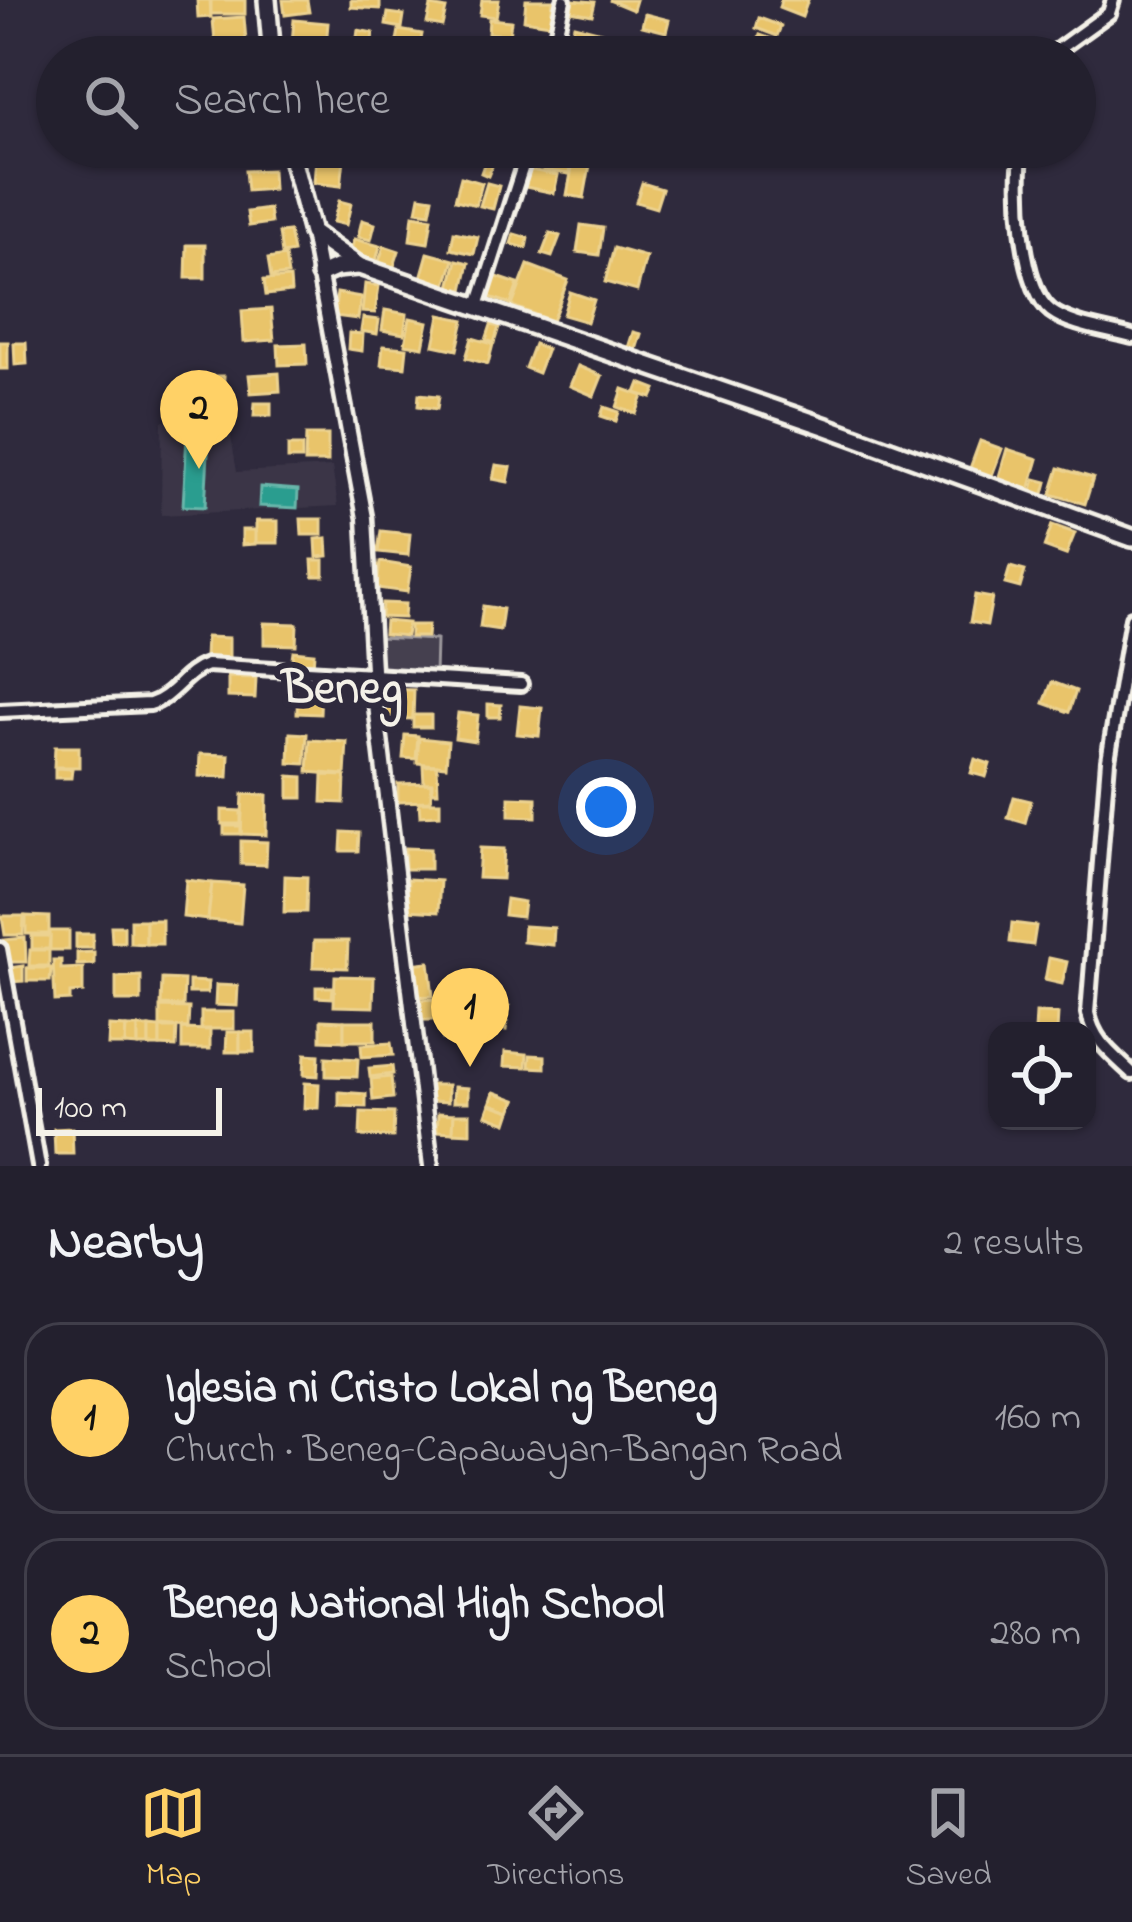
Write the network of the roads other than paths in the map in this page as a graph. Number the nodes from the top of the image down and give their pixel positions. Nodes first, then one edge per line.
1 (267, 0) edge
2 (564, 0) edge
3 (1113, 0) edge
4 (270, 36) edge
5 (556, 36) edge
6 (1077, 36) edge
7 (295, 168) edge
8 (522, 168) edge
9 (1018, 168) edge
10 (312, 233) junction
11 (359, 266) junction
12 (320, 275) junction
13 (478, 306) junction
14 (1132, 337) edge
15 (1132, 538) edge
16 (1132, 618) edge
17 (373, 676) junction
18 (520, 684) dead end
19 (0, 711) edge
20 (0, 949) edge
21 (1132, 1072) edge
22 (40, 1166) edge
23 (430, 1166) edge

1 - 4 main road
2 - 5 street
3 - 6 street
7 - 10 main road
8 - 13 street
9 - 14 street
10 - 11 main road
10 - 12 street
11 - 12 main road
11 - 13 main road
12 - 17 street
13 - 15 main road
16 - 21 street
17 - 18 street
17 - 19 street
17 - 23 street
20 - 22 street

